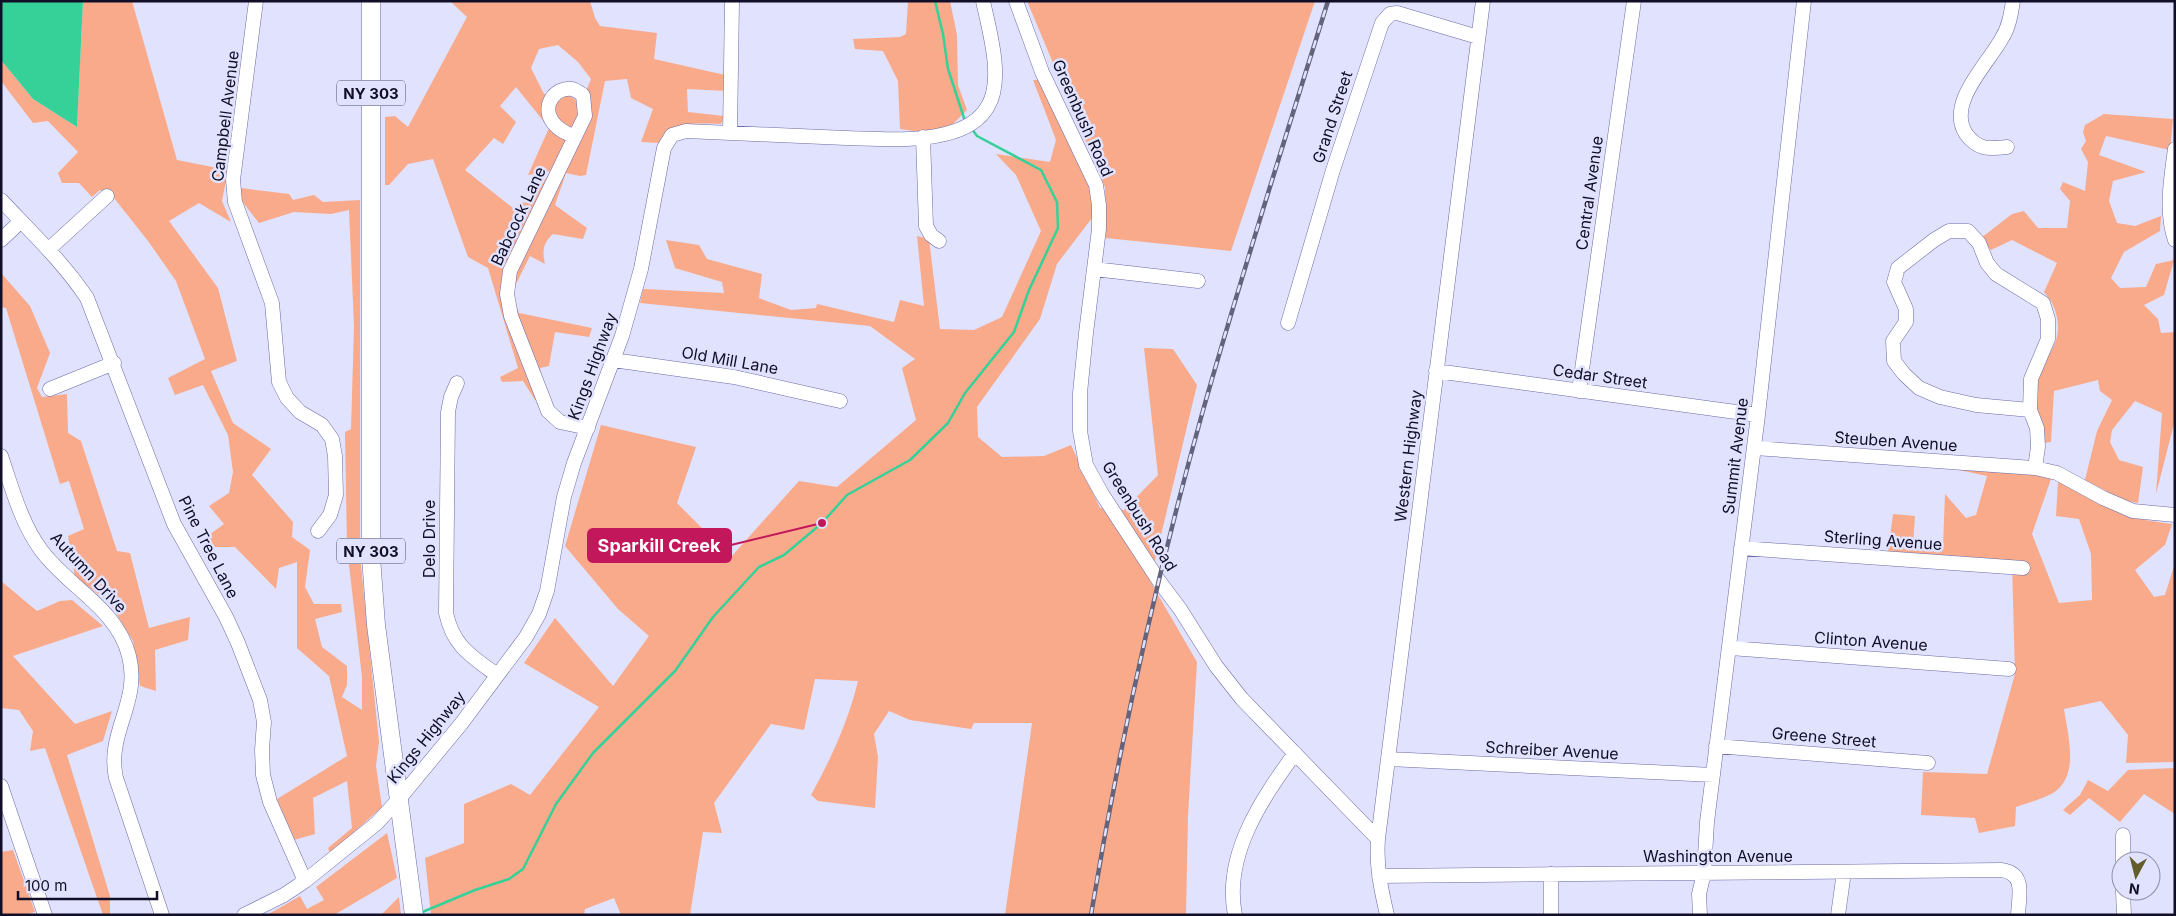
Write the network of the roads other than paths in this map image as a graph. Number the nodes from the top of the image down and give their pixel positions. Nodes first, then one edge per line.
1 (256, 1) edge
2 (371, 1) edge
3 (732, 1) edge
4 (983, 1) edge
5 (1016, 1) edge
6 (1483, 1) edge
7 (1634, 1) edge
8 (1804, 1) edge
9 (2012, 1) edge
10 (1478, 37) junction
11 (730, 133) junction
12 (575, 137) dead end
13 (923, 137) junction
14 (2007, 147) dead end
15 (2175, 149) edge
16 (107, 196) dead end
17 (1, 200) edge
18 (21, 221) junction
19 (1, 240) edge
20 (2175, 240) edge
21 (939, 241) dead end
22 (49, 250) junction
23 (1094, 269) junction
24 (1198, 281) dead end
25 (1288, 323) dead end
26 (613, 360) junction
27 (114, 363) junction
28 (1436, 371) junction
29 (458, 383) dead end
30 (50, 389) dead end
31 (1579, 391) junction
32 (840, 401) dead end
33 (2030, 410) junction
34 (1758, 415) junction
35 (588, 428) junction
36 (1754, 448) junction
37 (1, 456) edge
38 (2035, 468) junction
39 (2175, 515) edge
40 (318, 531) dead end
41 (1741, 548) junction
42 (2023, 568) dead end
43 (1730, 648) junction
44 (2010, 669) dead end
45 (496, 675) junction
46 (1716, 746) junction
47 (1295, 753) junction
48 (1389, 759) junction
49 (1928, 763) dead end
50 (1713, 775) junction
51 (1, 786) edge
52 (399, 799) junction
53 (2123, 835) dead end
54 (1378, 839) junction
55 (2123, 851) edge
56 (1844, 872) junction
57 (1704, 873) junction
58 (1551, 874) junction
59 (1378, 876) junction
60 (305, 881) junction
61 (2124, 901) edge
62 (45, 915) edge
63 (162, 915) edge
64 (244, 915) edge
65 (414, 915) edge
66 (1235, 915) edge
67 (1387, 915) edge
68 (1551, 915) edge
69 (1700, 915) edge
70 (1838, 915) edge
71 (2018, 915) edge
72 (2124, 915) edge

1 - 40 street, Campbell Avenue
2 - 52 main road, NY 303
3 - 11 street
4 - 13 street, Kings Highway
5 - 23 street, Greenbush Road
6 - 10 street, Western Highway
7 - 31 street, Central Avenue
8 - 34 street, Summit Avenue
9 - 14 street
10 - 25 street, Grand Street
10 - 28 street, Western Highway
11 - 13 street, Kings Highway
11 - 26 street, Kings Highway
12 - 35 street, Babcock Lane
13 - 21 street
15 - 20 street
16 - 22 street
17 - 18 street, Pine Tree Lane
18 - 19 street
18 - 22 street, Pine Tree Lane
22 - 27 street, Pine Tree Lane
23 - 24 street
23 - 47 street, Greenbush Road
26 - 32 street, Old Mill Lane
26 - 35 street, Kings Highway
27 - 30 street
27 - 60 street, Pine Tree Lane
28 - 31 street, Cedar Street
28 - 48 street, Western Highway
29 - 45 street, Delo Drive
31 - 34 street, Cedar Street
33 - 33 street
33 - 38 street
34 - 36 street, Summit Avenue
35 - 45 street, Kings Highway
36 - 38 street, Steuben Avenue
36 - 41 street, Summit Avenue
37 - 63 street, Autumn Drive
38 - 39 street, Steuben Avenue
41 - 42 street, Sterling Avenue
41 - 43 street, Summit Avenue
43 - 44 street, Clinton Avenue
43 - 46 street, Summit Avenue
45 - 52 street, Kings Highway
46 - 49 street, Greene Street
46 - 50 street, Summit Avenue
47 - 54 street, Greenbush Road
47 - 66 street
48 - 50 street, Schreiber Avenue
48 - 54 street, Western Highway
50 - 57 street, Summit Avenue
51 - 62 street
52 - 60 street, Kings Highway
52 - 65 main road, NY 303
53 - 55 street
54 - 59 street, Western Highway
56 - 57 street, Washington Avenue
56 - 70 street
56 - 71 street, Washington Avenue
57 - 58 street, Washington Avenue
57 - 69 street, Summit Avenue
58 - 59 street, Washington Avenue
58 - 68 street
59 - 67 street, Western Highway
60 - 64 street, Kings Highway
61 - 72 street

